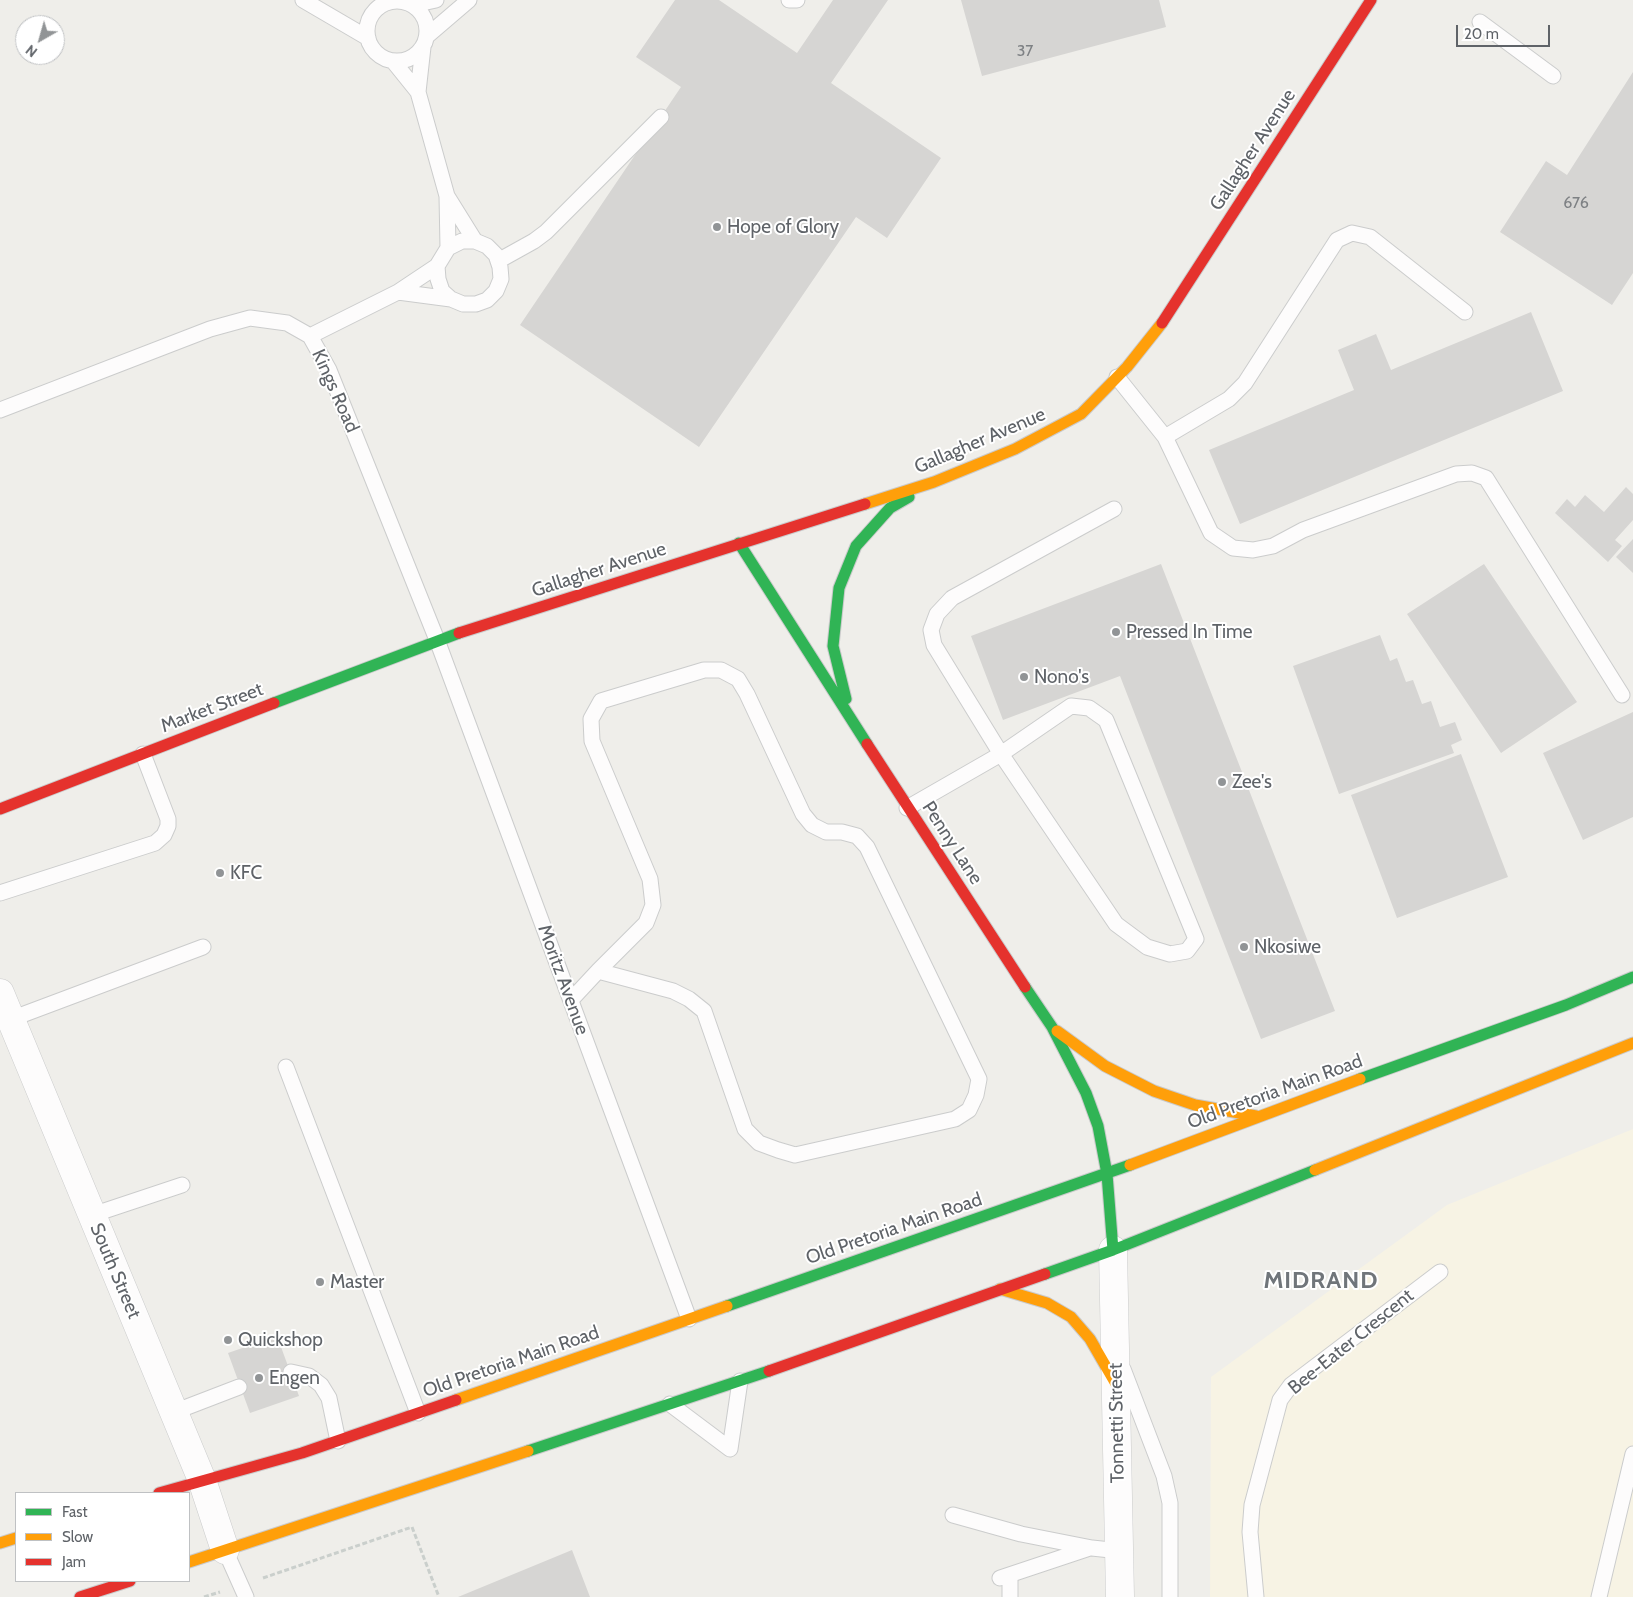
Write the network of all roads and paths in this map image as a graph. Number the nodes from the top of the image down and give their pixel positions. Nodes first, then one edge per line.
1 (303, 0) edge
2 (436, 0) edge
3 (469, 0) edge
4 (789, 0) edge
5 (797, 0) edge
6 (1371, 0) edge
7 (373, 3) edge
8 (413, 6) junction
9 (1480, 22) dead end
10 (368, 38) junction
11 (425, 41) junction
12 (392, 61) junction
13 (1553, 76) dead end
14 (418, 92) junction
15 (661, 117) dead end
16 (447, 196) junction
17 (475, 241) junction
18 (448, 248) junction
19 (498, 260) junction
20 (438, 266) junction
21 (398, 292) junction
22 (451, 299) junction
23 (1465, 312) dead end
24 (310, 336) junction
25 (1118, 378) junction
26 (0, 410) edge
27 (1165, 437) junction
28 (934, 482) junction
29 (1114, 509) dead end
30 (739, 544) junction
31 (437, 640) junction
32 (1622, 695) dead end
33 (851, 721) junction
34 (143, 754) junction
35 (1001, 754) junction
36 (908, 808) junction
37 (0, 809) edge
38 (0, 893) edge
39 (203, 947) dead end
40 (598, 971) junction
41 (1633, 977) edge
42 (0, 993) edge
43 (570, 1000) junction
44 (11, 1019) junction
45 (1052, 1027) junction
46 (1633, 1043) edge
47 (286, 1067) dead end
48 (1256, 1116) junction
49 (1107, 1174) junction
50 (182, 1185) dead end
51 (92, 1216) junction
52 (1113, 1250) junction
53 (1440, 1272) dead end
54 (1000, 1290) junction
55 (688, 1319) junction
56 (1115, 1349) junction
57 (291, 1372) dead end
58 (740, 1381) junction
59 (1116, 1384) junction
60 (239, 1387) dead end
61 (670, 1404) junction
62 (174, 1412) junction
63 (418, 1413) junction
64 (338, 1441) junction
65 (1633, 1454) edge
66 (202, 1480) junction
67 (162, 1492) edge
68 (953, 1515) dead end
69 (15, 1538) edge
70 (0, 1543) edge
71 (1092, 1548) junction
72 (225, 1550) junction
73 (1120, 1550) junction
74 (190, 1562) edge
75 (306, 1564) dead end
76 (127, 1582) edge
77 (80, 1597) edge
78 (246, 1597) edge
79 (439, 1597) edge
80 (1010, 1597) edge
81 (1120, 1597) edge
82 (1170, 1597) edge
83 (1256, 1597) edge
84 (1599, 1597) edge

1 - 10 lane
2 - 8 lane
3 - 11 lane
4 - 5 lane
6 - 25 main road, Gallagher Avenue
7 - 8 lane
7 - 10 lane
8 - 11 lane
9 - 13 lane
10 - 12 lane
11 - 12 lane
11 - 14 lane
12 - 14 lane
14 - 16 lane
15 - 19 lane
16 - 17 lane
16 - 18 lane
17 - 18 lane
17 - 19 lane
18 - 20 lane
19 - 22 lane
20 - 21 lane
20 - 22 lane
21 - 22 lane
21 - 24 lane
23 - 27 lane
24 - 26 lane, Kings Road
24 - 31 lane, Kings Road
25 - 27 lane
25 - 28 main road, Gallagher Avenue
27 - 32 lane
28 - 30 main road, Gallagher Avenue
28 - 33 main road
29 - 35 lane
30 - 31 main road, Gallagher Avenue
30 - 33 main road, Penny Lane
31 - 34 main road, Market Street
31 - 43 lane, Moritz Avenue
33 - 36 main road, Penny Lane
34 - 37 main road, Market Street
34 - 38 lane
35 - 35 lane
35 - 36 lane
36 - 45 main road, Penny Lane
39 - 44 lane
40 - 40 lane
40 - 43 lane
41 - 48 main road, Old Pretoria Main Road
42 - 44 street, South Street
43 - 55 lane, Moritz Avenue
44 - 51 street, South Street
45 - 48 main road
45 - 49 main road, Penny Lane
46 - 52 main road
47 - 63 lane
48 - 49 main road, Old Pretoria Main Road
49 - 52 main road, Penny Lane
49 - 55 main road, Old Pretoria Main Road
50 - 51 lane
51 - 62 street, South Street
52 - 54 main road
52 - 56 street, Tonnetti Street
53 - 83 lane, Bee-Eater Crescent
54 - 58 main road
54 - 59 main road
55 - 63 main road, Old Pretoria Main Road
56 - 59 street, Tonnetti Street
56 - 82 lane
57 - 64 lane
58 - 61 main road
58 - 61 lane
59 - 73 street, Tonnetti Street
60 - 62 lane
61 - 72 main road
62 - 66 street, South Street
63 - 64 main road, Old Pretoria Main Road
64 - 66 main road, Old Pretoria Main Road
65 - 84 lane
66 - 67 main road, Old Pretoria Main Road
66 - 72 street, South Street
68 - 71 lane
69 - 70 main road
71 - 73 lane
71 - 80 lane
72 - 74 main road
72 - 78 lane
73 - 81 street, Tonnetti Street
75 - 79 path
76 - 77 main road

